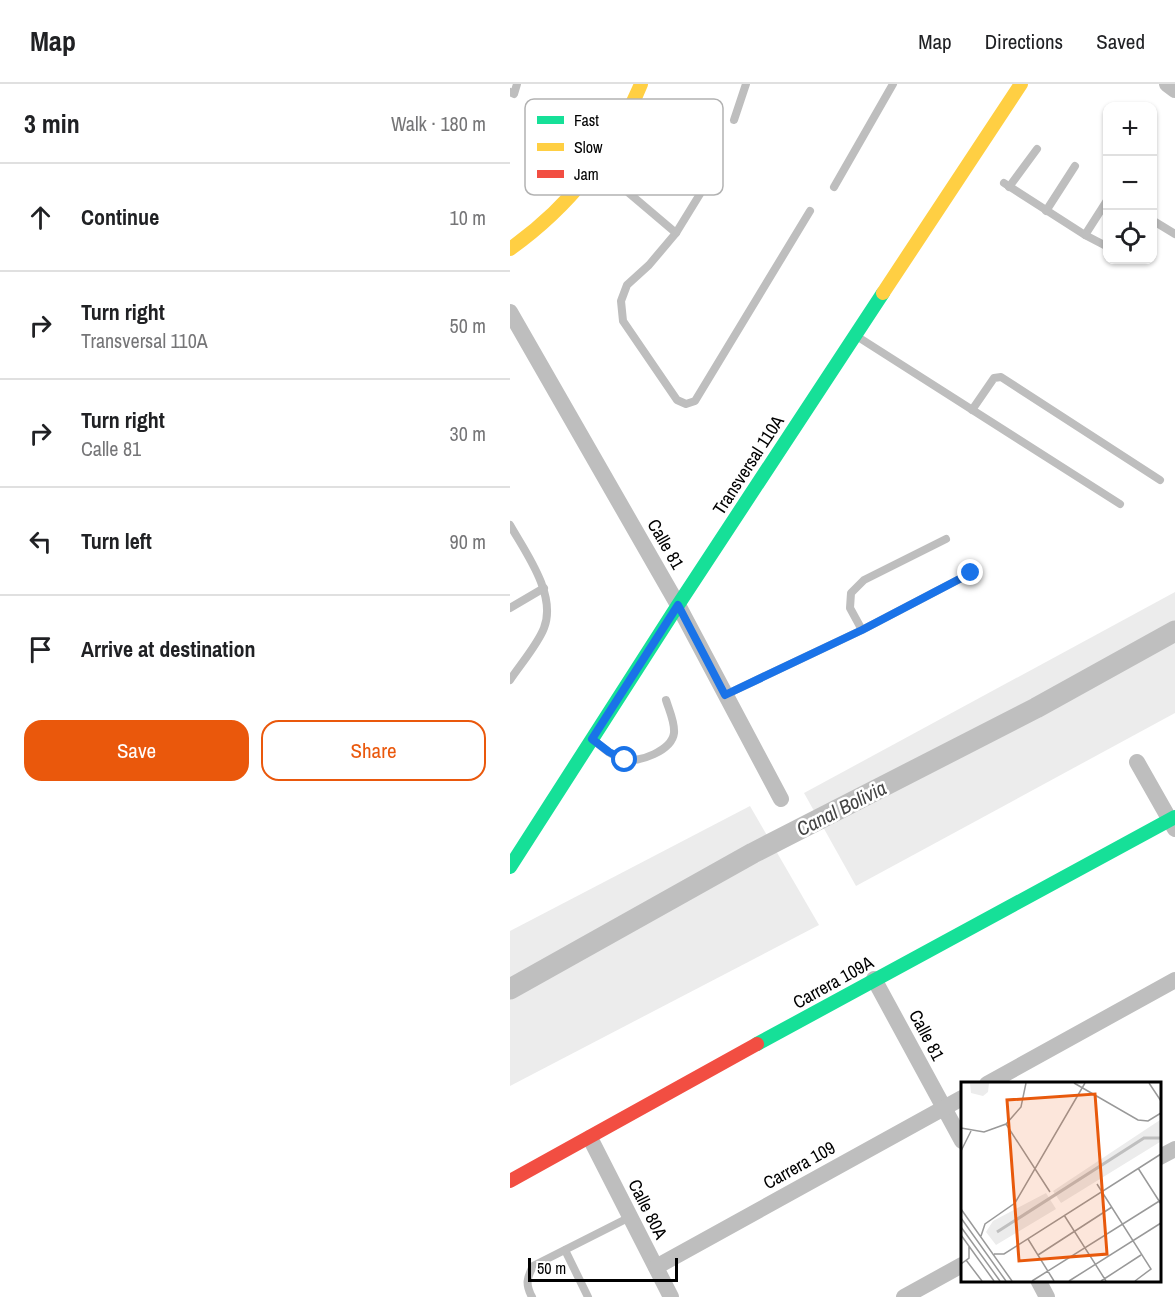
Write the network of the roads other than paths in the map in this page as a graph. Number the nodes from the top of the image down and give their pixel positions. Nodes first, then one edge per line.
1 (517, 84) edge
2 (641, 84) edge
3 (746, 84) edge
4 (893, 84) edge
5 (1021, 84) edge
6 (1167, 84) edge
7 (1175, 90) edge
8 (510, 92) edge
9 (635, 99) edge
10 (734, 120) dead end
11 (1037, 149) dead end
12 (1075, 166) dead end
13 (834, 187) dead end
14 (572, 195) edge
15 (631, 195) edge
16 (699, 195) edge
17 (1103, 206) edge
18 (810, 211) dead end
19 (1046, 211) junction
20 (1157, 223) edge
21 (676, 233) junction
22 (1175, 234) edge
23 (1085, 236) junction
24 (1103, 245) edge
25 (510, 249) edge
26 (510, 312) edge
27 (855, 335) junction
28 (972, 410) junction
29 (1160, 480) dead end
30 (1120, 504) dead end
31 (510, 525) edge
32 (946, 539) dead end
33 (971, 573) dead end
34 (544, 588) junction
35 (678, 605) junction
36 (510, 608) edge
37 (862, 630) junction
38 (510, 680) edge
39 (725, 695) junction
40 (666, 700) dead end
41 (592, 739) junction
42 (1137, 762) dead end
43 (781, 799) dead end
44 (1173, 822) edge
45 (510, 867) edge
46 (874, 979) junction
47 (1175, 980) edge
48 (991, 1082) edge
49 (961, 1099) edge
50 (944, 1108) junction
51 (590, 1138) junction
52 (961, 1139) edge
53 (1175, 1149) edge
54 (1160, 1157) edge
55 (510, 1181) edge
56 (630, 1217) junction
57 (565, 1250) junction
58 (961, 1266) edge
59 (656, 1267) junction
60 (1039, 1282) edge
61 (532, 1297) edge
62 (588, 1297) edge
63 (671, 1297) edge
64 (904, 1297) edge
65 (1047, 1297) edge

1 - 8 lane
2 - 9 street
3 - 10 lane
4 - 13 lane
5 - 27 street, Transversal 110A
6 - 7 street
11 - 19 lane
12 - 19 lane
14 - 25 street
15 - 21 lane
16 - 21 lane
17 - 23 lane
18 - 21 lane
19 - 23 lane
20 - 22 lane
23 - 24 lane
26 - 35 street, Calle 81
27 - 28 lane
27 - 35 street, Transversal 110A
28 - 29 lane
28 - 30 lane
31 - 34 lane
32 - 37 lane
33 - 37 lane
34 - 36 lane
34 - 38 lane
35 - 39 street, Calle 81
35 - 41 street, Transversal 110A
37 - 39 lane
39 - 43 street, Calle 81
40 - 41 lane
41 - 45 street, Transversal 110A
42 - 44 street
44 - 46 street, Carrera 109A
46 - 50 street, Calle 81
46 - 51 street, Carrera 109A
47 - 48 street
49 - 50 street, Carrera 109
50 - 52 street, Calle 81
50 - 59 street, Carrera 109
51 - 55 street, Carrera 109A
51 - 56 street, Calle 80A
53 - 54 street
56 - 57 lane
56 - 59 street, Calle 80A
57 - 61 lane
57 - 62 lane
58 - 64 street
59 - 63 street, Calle 80A
60 - 65 street

